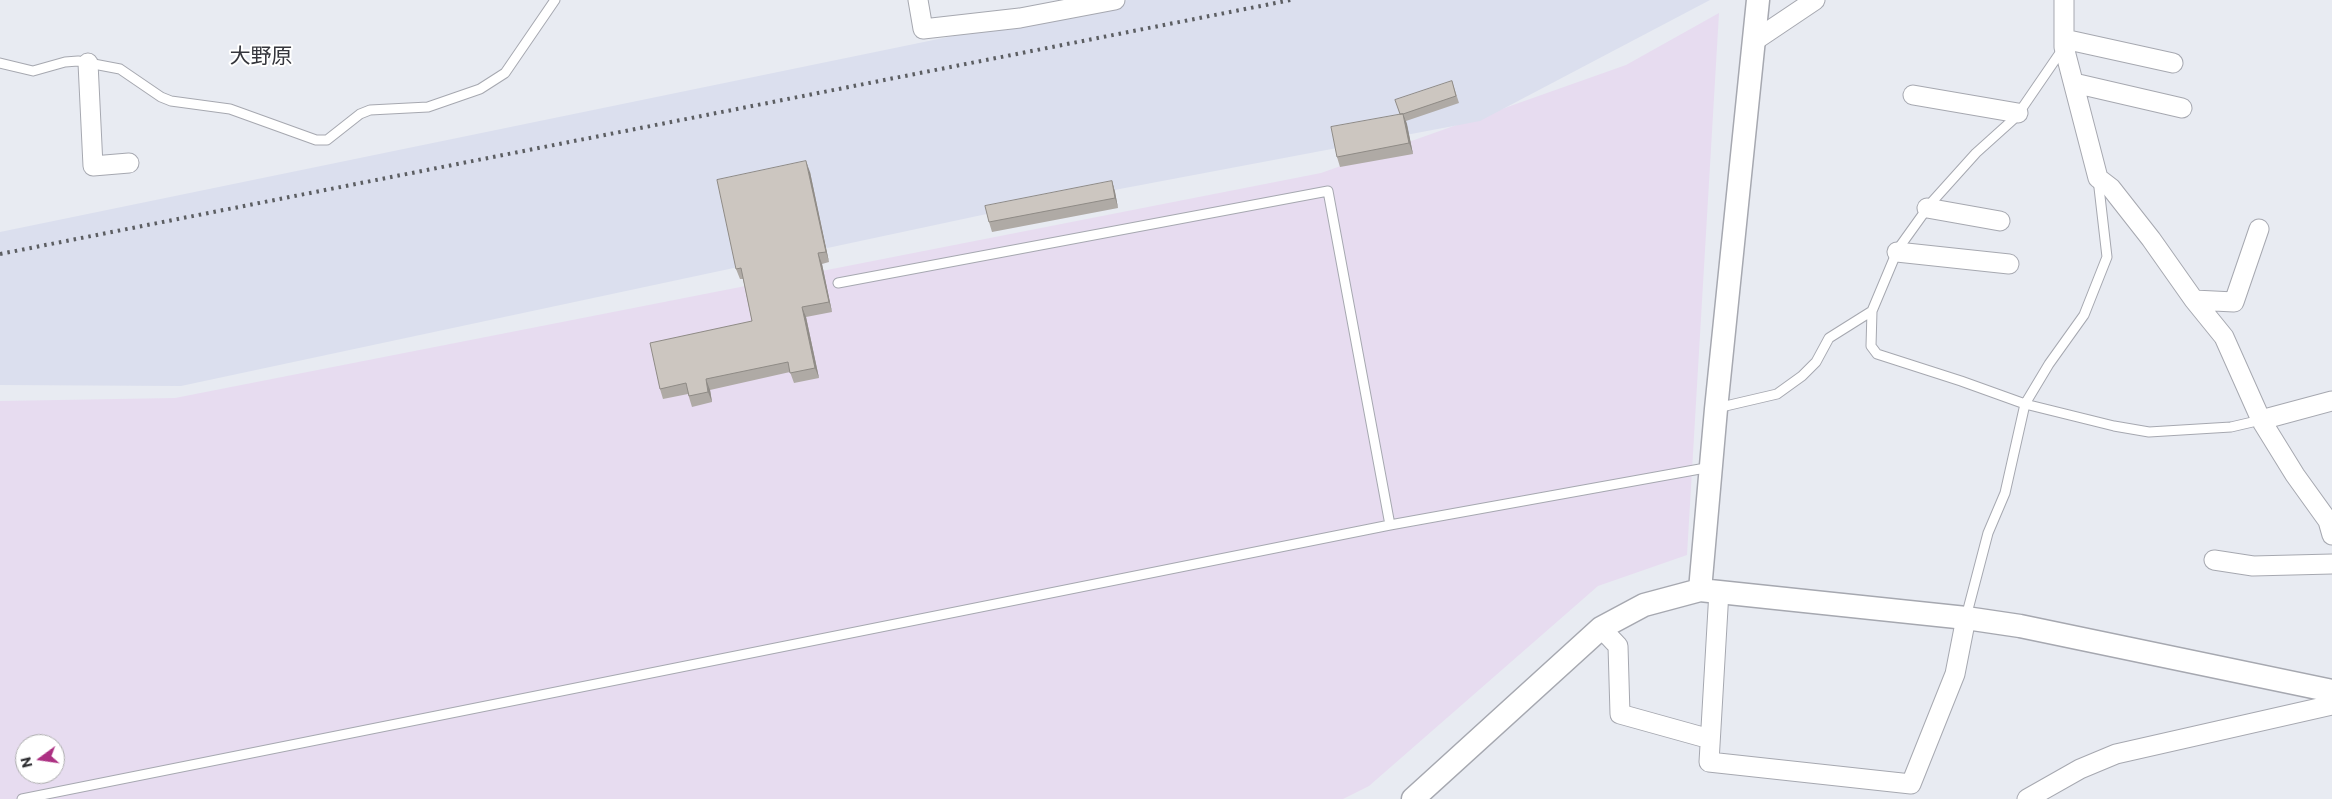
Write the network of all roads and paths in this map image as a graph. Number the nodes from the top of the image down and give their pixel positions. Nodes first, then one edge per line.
1 (555, 0) edge
2 (918, 0) edge
3 (1115, 0) edge
4 (1758, 0) edge
5 (1815, 0) edge
6 (2064, 0) edge
7 (1754, 41) junction
8 (2064, 43) junction
9 (0, 63) edge
10 (88, 63) junction
11 (2173, 63) dead end
12 (2074, 83) junction
13 (1914, 95) dead end
14 (2182, 108) dead end
15 (2018, 113) junction
16 (129, 163) dead end
17 (2098, 178) junction
18 (1927, 208) junction
19 (2000, 221) dead end
20 (2259, 230) dead end
21 (1897, 252) junction
22 (2009, 264) dead end
23 (838, 283) dead end
24 (2194, 300) junction
25 (1872, 311) junction
26 (2332, 401) edge
27 (2025, 404) junction
28 (1716, 409) junction
29 (2262, 420) junction
30 (1711, 467) junction
31 (1390, 525) junction
32 (2332, 535) edge
33 (2214, 560) dead end
34 (2332, 564) edge
35 (1710, 591) junction
36 (1966, 618) junction
37 (1601, 628) junction
38 (2332, 691) edge
39 (2332, 705) edge
40 (1710, 739) junction
41 (22, 799) edge
42 (1413, 799) edge
43 (2027, 799) edge

1 - 10 lane
2 - 3 street
4 - 7 street
5 - 7 street
6 - 8 street
7 - 28 street
8 - 11 street
8 - 12 street
8 - 15 lane
9 - 10 lane
10 - 16 street
12 - 14 street
12 - 17 street
13 - 15 street
15 - 18 lane
17 - 24 street
17 - 27 lane
18 - 19 street
18 - 21 lane
20 - 24 street
21 - 22 street
21 - 25 lane
23 - 31 lane
24 - 29 street
25 - 27 lane
25 - 28 lane
26 - 29 street
27 - 29 lane
27 - 36 lane
28 - 30 street
29 - 32 street
30 - 31 lane
30 - 35 street
31 - 41 lane
33 - 34 street
35 - 36 street
35 - 37 street
35 - 40 street
36 - 38 street
36 - 40 street
37 - 40 street
37 - 42 street
39 - 43 street

